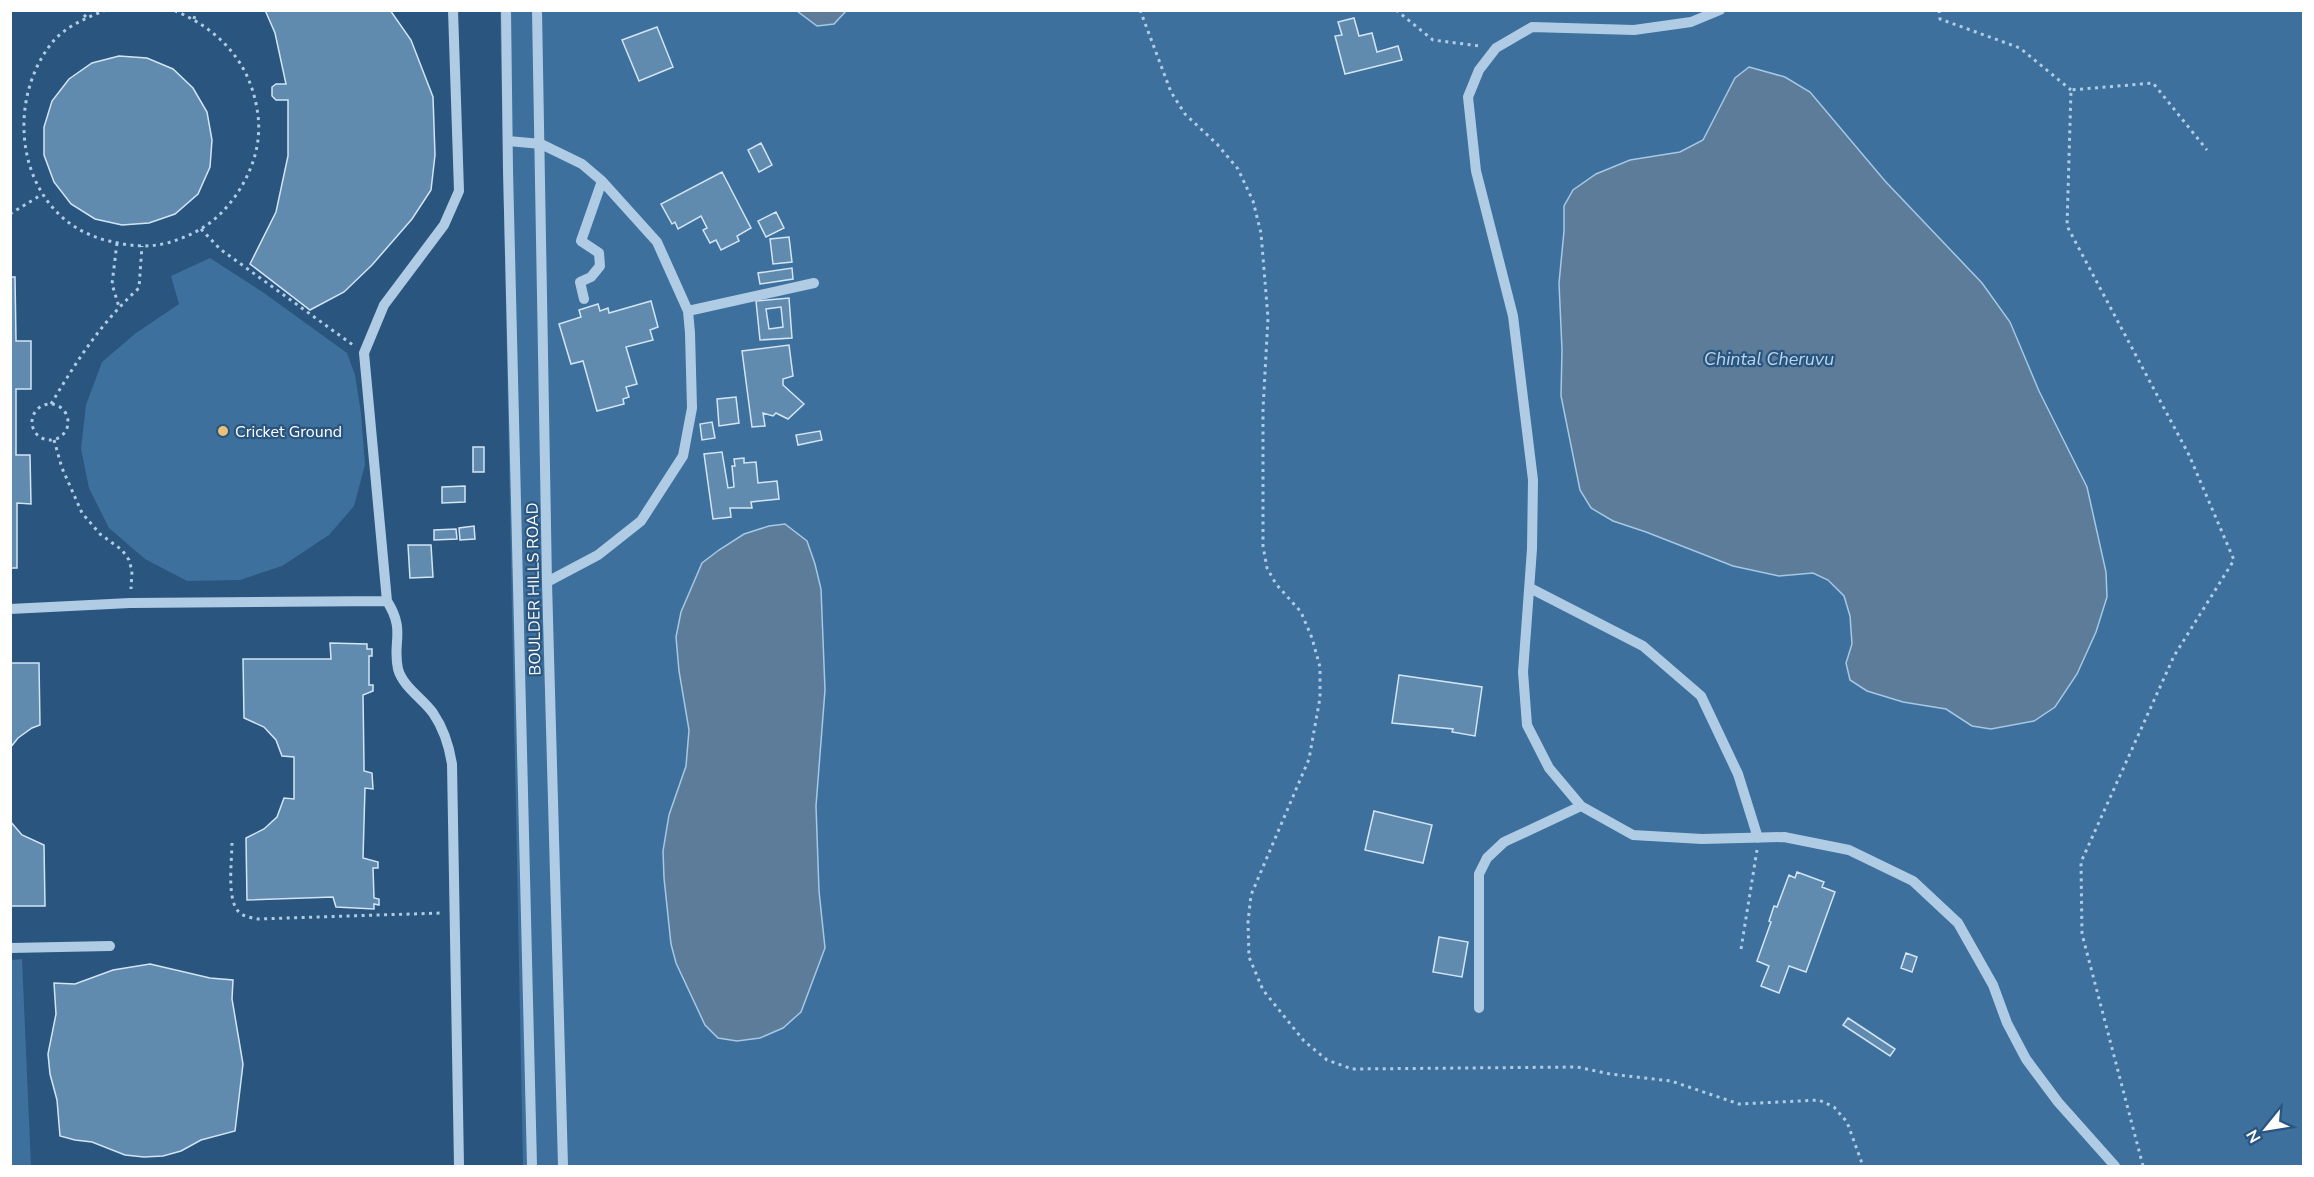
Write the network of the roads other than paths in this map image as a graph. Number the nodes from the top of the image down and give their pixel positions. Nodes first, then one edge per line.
1 (453, 10) edge
2 (506, 10) edge
3 (537, 10) edge
4 (1720, 10) edge
5 (508, 141) junction
6 (541, 144) junction
7 (602, 181) junction
8 (814, 283) dead end
9 (584, 299) dead end
10 (688, 310) junction
11 (547, 582) junction
12 (1530, 588) junction
13 (387, 602) junction
14 (10, 609) edge
15 (1581, 806) junction
16 (1758, 838) junction
17 (110, 946) dead end
18 (10, 948) edge
19 (1479, 1008) dead end
20 (459, 1167) edge
21 (532, 1167) edge
22 (563, 1167) edge
23 (2115, 1167) edge

1 - 13 lane
2 - 5 lane, BOULDER HILLS ROAD
3 - 6 lane, BOULDER HILLS ROAD
4 - 12 lane
5 - 6 lane
5 - 21 lane, BOULDER HILLS ROAD
6 - 7 lane
6 - 11 lane, BOULDER HILLS ROAD
7 - 9 lane
7 - 10 lane
8 - 10 lane
10 - 11 lane
11 - 22 lane, BOULDER HILLS ROAD
12 - 15 lane
12 - 16 lane
13 - 14 lane
13 - 20 lane
15 - 16 lane
15 - 19 lane
16 - 23 lane
17 - 18 lane

